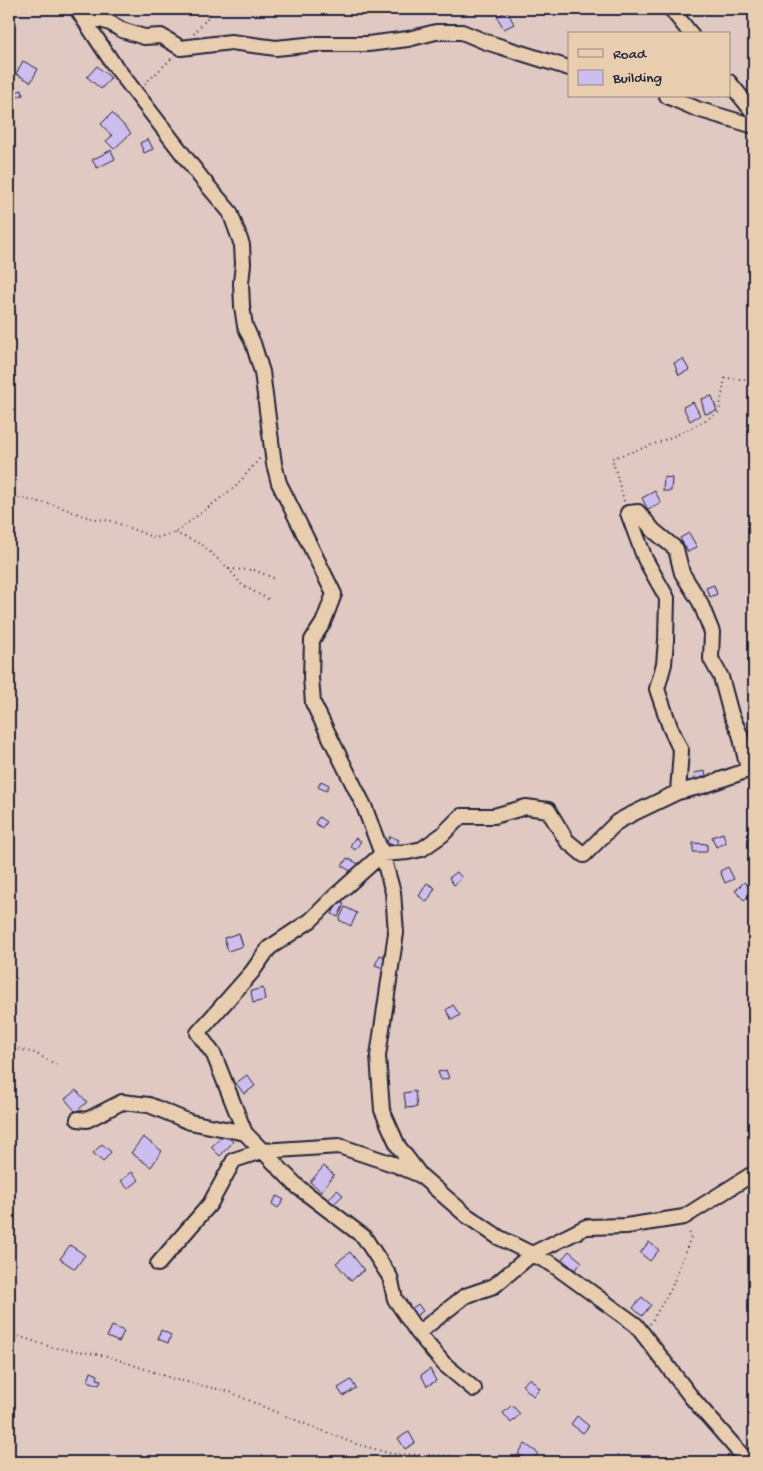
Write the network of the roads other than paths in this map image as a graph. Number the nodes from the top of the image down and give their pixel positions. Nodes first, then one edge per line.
1 (671, 9) edge
2 (689, 32) edge
3 (568, 68) edge
4 (730, 83) edge
5 (672, 98) edge
6 (754, 113) edge
7 (754, 126) edge
8 (751, 769) edge
9 (678, 792) junction
10 (382, 854) junction
11 (78, 1120) dead end
12 (245, 1133) junction
13 (262, 1151) junction
14 (754, 1173) edge
15 (420, 1175) junction
16 (532, 1254) junction
17 (158, 1264) dead end
18 (418, 1334) junction
19 (474, 1388) dead end
20 (748, 1462) edge

1 - 2 street
3 - 10 street
4 - 6 street
5 - 7 street
8 - 9 street
8 - 9 street
9 - 10 street
10 - 12 street
10 - 15 street
11 - 12 street
12 - 13 street
13 - 15 street
13 - 17 street
13 - 18 street
14 - 16 street
15 - 16 street
16 - 18 street
16 - 20 street
18 - 19 street

